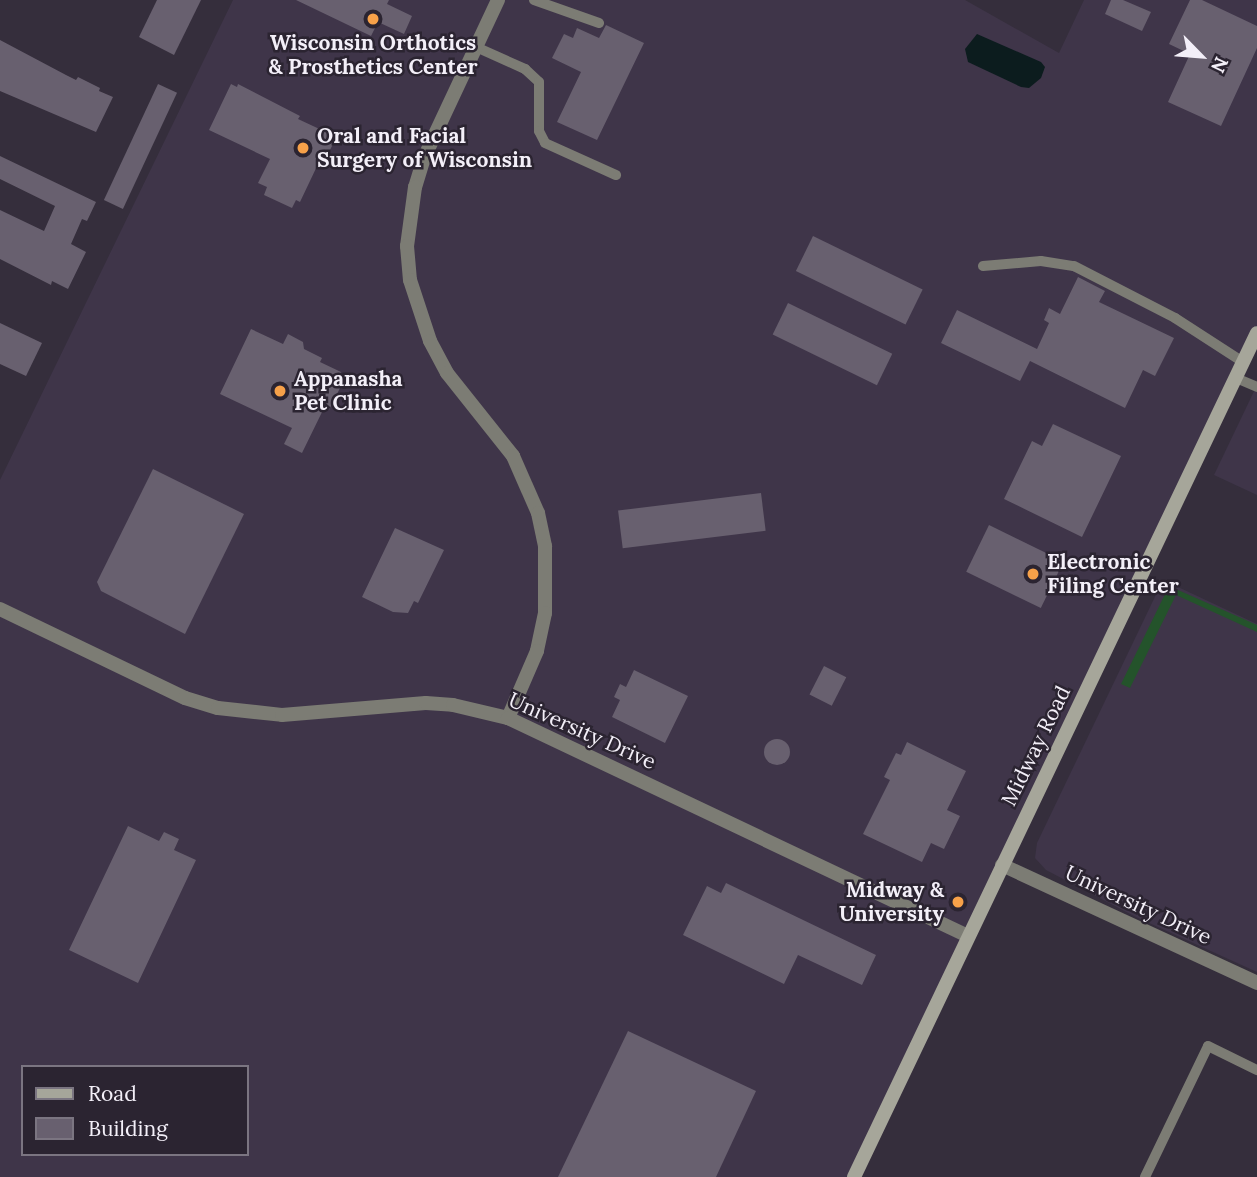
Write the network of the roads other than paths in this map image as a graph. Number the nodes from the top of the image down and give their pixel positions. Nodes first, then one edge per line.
1 (498, 0) edge
2 (534, 0) edge
3 (598, 23) dead end
4 (476, 47) junction
5 (616, 175) dead end
6 (983, 266) dead end
7 (1257, 333) edge
8 (1243, 362) junction
9 (1236, 378) junction
10 (1257, 387) edge
11 (0, 609) edge
12 (508, 719) junction
13 (1002, 865) junction
14 (968, 936) junction
15 (1257, 983) edge
16 (1257, 1070) edge
17 (854, 1177) edge
18 (1145, 1177) edge

1 - 4 street
2 - 3 lane
4 - 5 lane
4 - 12 street
6 - 8 lane
7 - 8 main road, Midway Road
8 - 9 main road, Midway Road
9 - 10 lane
9 - 13 main road, Midway Road
11 - 12 street, University Drive
12 - 14 street, University Drive
13 - 14 main road, Midway Road
13 - 15 street, University Drive
14 - 17 main road, Midway Road
16 - 18 lane

